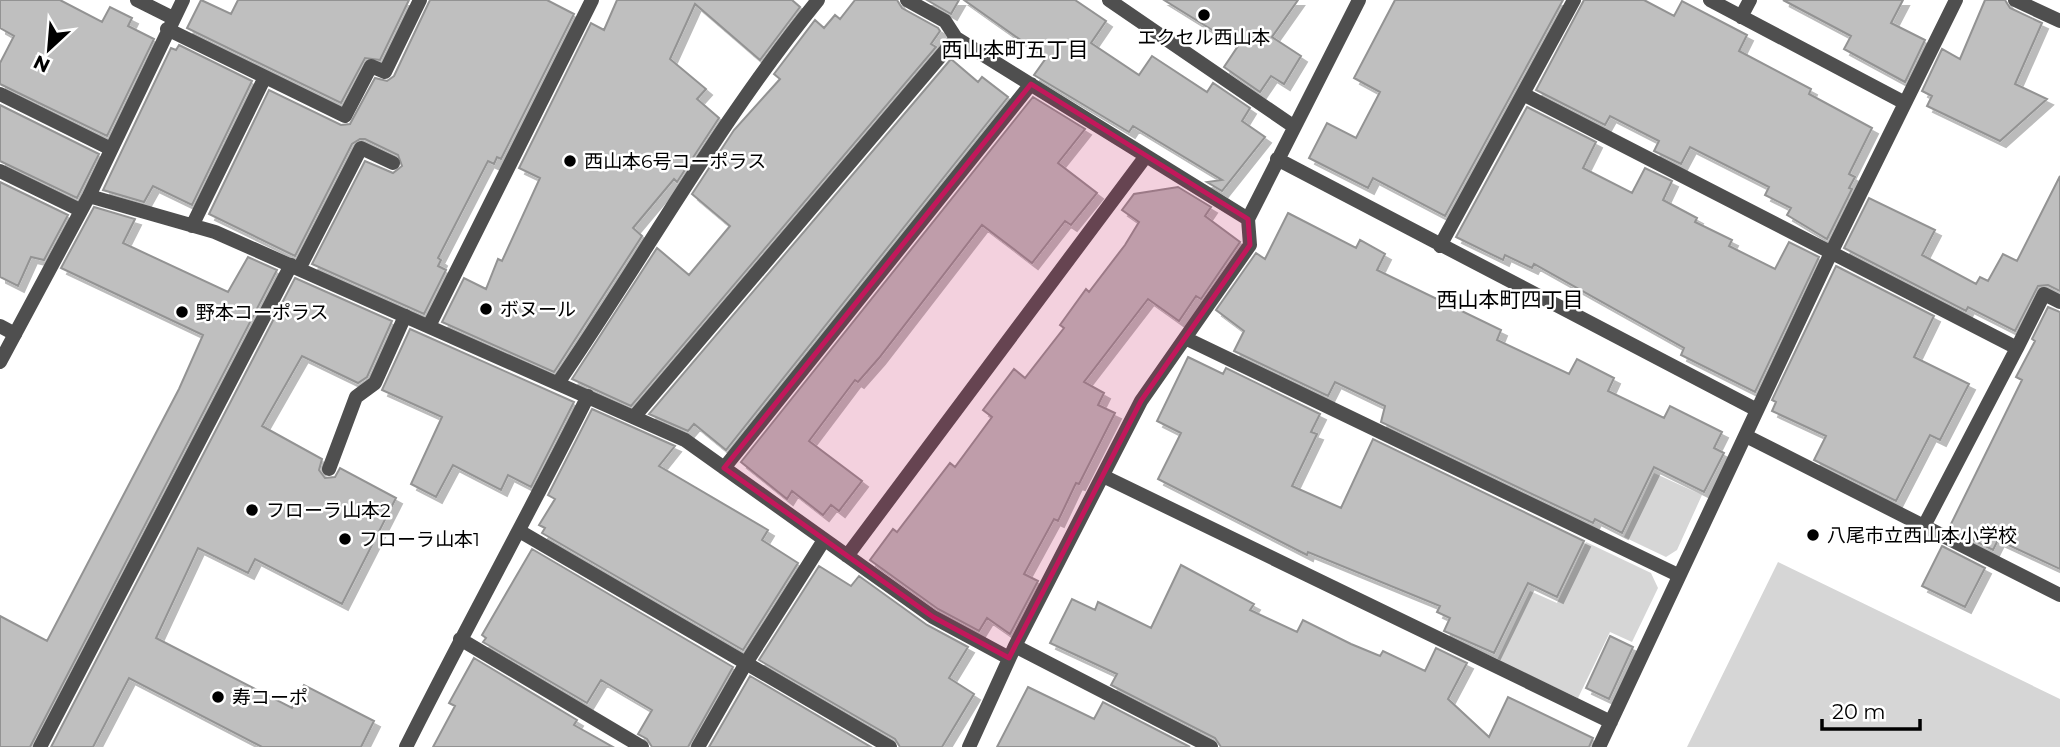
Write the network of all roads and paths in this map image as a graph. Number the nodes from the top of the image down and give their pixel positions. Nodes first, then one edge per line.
1 (137, 0) edge
2 (183, 0) edge
3 (420, 0) edge
4 (592, 0) edge
5 (818, 0) edge
6 (906, 0) edge
7 (1109, 0) edge
8 (1359, 0) edge
9 (1574, 0) edge
10 (1710, 0) edge
11 (1750, 0) edge
12 (1956, 0) edge
13 (2015, 0) edge
14 (1741, 17) junction
15 (2060, 21) edge
16 (170, 24) junction
17 (956, 38) junction
18 (265, 77) junction
19 (1031, 84) junction
20 (0, 94) edge
21 (1523, 94) junction
22 (1905, 103) junction
23 (1293, 126) junction
24 (111, 149) junction
25 (1146, 156) junction
26 (1277, 159) junction
27 (393, 163) dead end
28 (0, 171) edge
29 (89, 196) junction
30 (80, 210) junction
31 (1248, 219) junction
32 (192, 226) junction
33 (1440, 246) junction
34 (1830, 255) junction
35 (295, 267) junction
36 (2060, 302) edge
37 (405, 316) junction
38 (0, 326) edge
39 (429, 326) junction
40 (15, 334) junction
41 (1185, 338) junction
42 (2017, 348) junction
43 (0, 362) edge
44 (558, 383) junction
45 (588, 396) junction
46 (1757, 410) junction
47 (634, 417) junction
48 (1746, 436) junction
49 (724, 468) junction
50 (329, 470) dead end
51 (1103, 476) junction
52 (1924, 526) junction
53 (520, 532) junction
54 (824, 540) junction
55 (847, 556) junction
56 (1678, 575) junction
57 (2060, 595) edge
58 (460, 639) junction
59 (1012, 652) junction
60 (746, 663) junction
61 (1611, 722) junction
62 (40, 747) edge
63 (406, 747) edge
64 (642, 747) edge
65 (698, 747) edge
66 (890, 747) edge
67 (969, 747) edge
68 (1211, 747) edge
69 (1599, 747) edge

1 - 16 street
2 - 16 street
3 - 18 street
4 - 39 street
5 - 44 street
6 - 17 street
7 - 23 street
8 - 23 street
9 - 21 street
10 - 14 street
11 - 14 street
12 - 22 street
13 - 15 street
14 - 22 street
16 - 18 street
16 - 24 street
17 - 19 street
17 - 47 street
18 - 32 street
19 - 25 street
19 - 49 street
20 - 24 street
21 - 33 street
21 - 34 street
22 - 34 street
23 - 26 street
24 - 29 street
25 - 31 street
25 - 55 street
26 - 31 street
26 - 33 street
27 - 35 street
28 - 30 street
29 - 30 street
29 - 32 street
30 - 40 street
31 - 41 street
32 - 35 street
33 - 46 street
34 - 42 street
34 - 46 street
35 - 37 street
35 - 62 street
36 - 42 street
37 - 39 street
37 - 50 street
38 - 40 street
39 - 44 street
40 - 43 street
41 - 51 street
41 - 56 street
42 - 52 street
44 - 45 street
45 - 47 street
45 - 53 street
46 - 48 street
47 - 49 street
48 - 52 street
48 - 56 street
49 - 54 street
51 - 59 street
51 - 61 street
52 - 57 street
53 - 58 street
53 - 60 street
54 - 55 street
54 - 60 street
55 - 59 street
56 - 61 street
58 - 63 street
58 - 64 street
59 - 67 street
59 - 68 street
60 - 65 street
60 - 66 street
61 - 69 street

